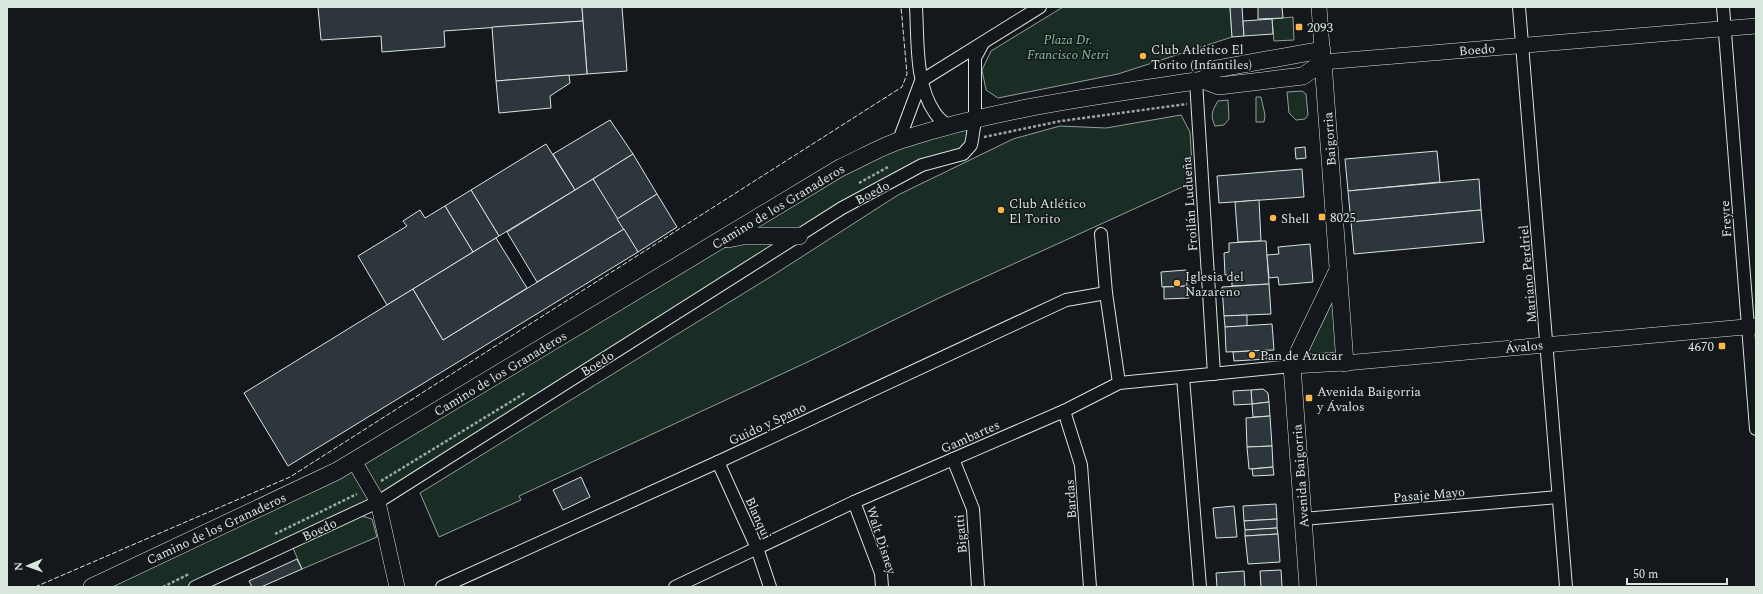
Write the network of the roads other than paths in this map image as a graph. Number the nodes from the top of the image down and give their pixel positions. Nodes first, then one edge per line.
1 (916, 7) edge
2 (1040, 7) edge
3 (1318, 7) edge
4 (1519, 7) edge
5 (1723, 7) edge
6 (1756, 26) edge
7 (1725, 28) junction
8 (982, 45) junction
9 (1522, 46) junction
10 (1322, 56) junction
11 (1199, 80) junction
12 (921, 81) junction
13 (975, 120) junction
14 (948, 126) junction
15 (899, 140) junction
16 (1101, 234) dead end
17 (799, 236) junction
18 (720, 241) junction
19 (1338, 270) junction
20 (1106, 293) junction
21 (1752, 327) edge
22 (1546, 344) junction
23 (1346, 363) junction
24 (1292, 366) junction
25 (1214, 374) junction
26 (1183, 377) junction
27 (1119, 384) junction
28 (1064, 410) junction
29 (1756, 429) edge
30 (953, 459) junction
31 (354, 461) junction
32 (718, 462) junction
33 (1558, 497) junction
34 (378, 502) junction
35 (854, 502) junction
36 (1303, 519) junction
37 (757, 548) junction
38 (92, 587) edge
39 (195, 587) edge
40 (397, 587) edge
41 (442, 587) edge
42 (675, 587) edge
43 (770, 587) edge
44 (882, 587) edge
45 (978, 587) edge
46 (1090, 587) edge
47 (1200, 587) edge
48 (1308, 587) edge
49 (1566, 587) edge

1 - 12 street
2 - 8 street
3 - 10 street, Baigorria
4 - 9 street, Mariano Perdriel
5 - 7 street, Freyre
6 - 7 street, Boedo
7 - 9 street, Boedo
7 - 21 street, Freyre
8 - 12 street
8 - 13 street, Boedo
9 - 10 street, Boedo
9 - 22 street, Mariano Perdriel
10 - 11 main road, Boedo
10 - 19 main road, Baigorria
11 - 13 main road, Boedo
11 - 25 street, Froilán Ludueña
12 - 14 street
12 - 15 street
13 - 14 main road, Boedo
13 - 17 street, Boedo
14 - 15 main road, Camino de los Granaderos
15 - 18 main road, Camino de los Granaderos
16 - 20 street
17 - 18 main road
17 - 34 street, Boedo
18 - 31 main road, Camino de los Granaderos
19 - 23 main road, Baigorria
19 - 24 main road, Baigorria
20 - 27 street
20 - 32 street, Guido y Spano
21 - 22 street, Ávalos
21 - 29 street, Freyre
22 - 23 street, Ávalos
22 - 33 street, Mariano Perdriel
23 - 24 street, Ávalos
24 - 25 street, Gambartes
24 - 36 main road, Avenida Baigorria
25 - 26 street, Gambartes
26 - 27 street, Gambartes
26 - 47 street
27 - 28 street, Gambartes
28 - 30 street, Gambartes
28 - 46 street, Bardas
30 - 35 street, Gambartes
30 - 45 street, Bigatti
31 - 34 street
31 - 38 main road, Camino de los Granaderos
32 - 37 street, Blanqui
32 - 41 street, Guido y Spano
33 - 36 street, Pasaje Mayo
33 - 49 street, Mariano Perdriel
34 - 39 street, Boedo
34 - 40 street
35 - 37 street, Gambartes
35 - 44 street, Walt Disney
36 - 48 main road, Avenida Baigorria
37 - 42 street, Gambartes
37 - 43 street, Blanqui

